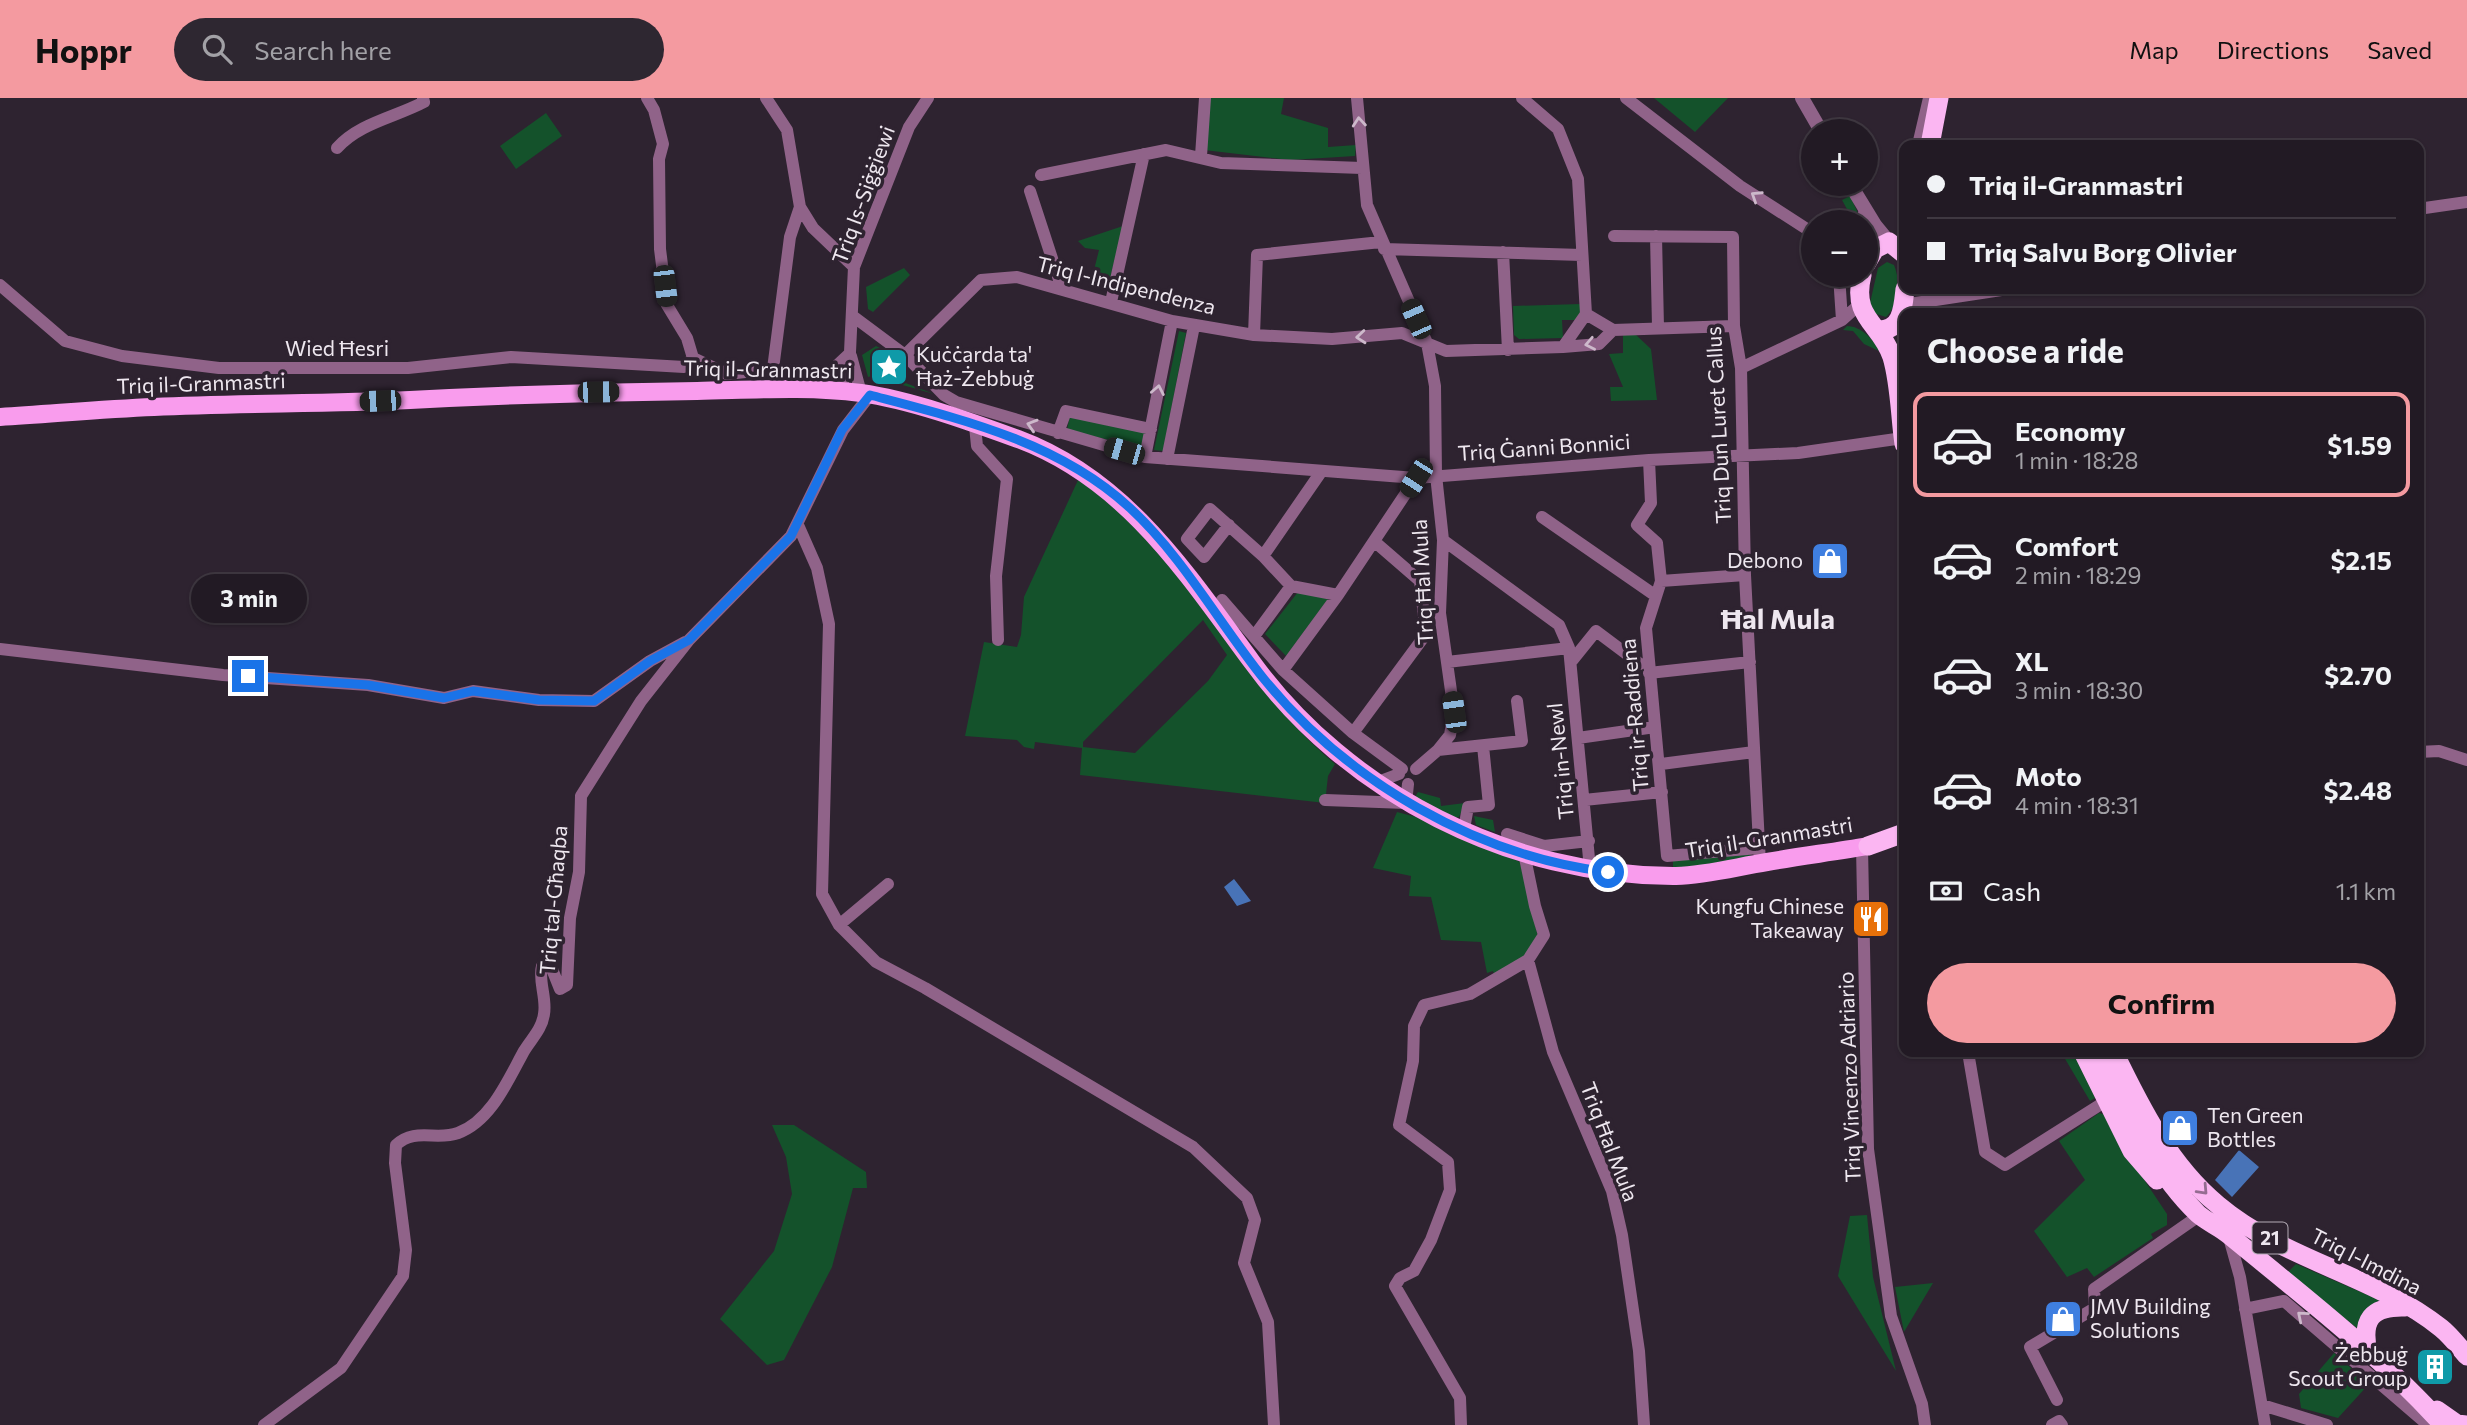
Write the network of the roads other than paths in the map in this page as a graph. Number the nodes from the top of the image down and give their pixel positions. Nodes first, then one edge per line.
1 (422, 98) edge
2 (647, 98) edge
3 (765, 98) edge
4 (928, 98) edge
5 (1205, 98) edge
6 (1357, 98) edge
7 (1522, 98) edge
8 (1626, 98) edge
9 (1802, 98) edge
10 (1929, 98) edge
11 (1939, 98) edge
12 (1945, 98) edge
13 (1814, 119) edge
14 (1919, 140) edge
15 (1931, 140) edge
16 (1941, 140) edge
17 (337, 148) dead end
18 (1144, 154) junction
19 (1201, 156) junction
20 (1362, 168) junction
21 (1041, 175) dead end
22 (1030, 191) dead end
23 (1857, 196) edge
24 (2467, 202) edge
25 (800, 207) junction
26 (1864, 208) joint
27 (2424, 208) edge
28 (1801, 225) edge
29 (1614, 236) dead end
30 (1656, 236) junction
31 (1383, 245) junction
32 (1899, 246) edge
33 (1878, 249) edge
34 (1503, 252) junction
35 (1582, 254) junction
36 (853, 267) junction
37 (0, 285) edge
38 (1840, 287) edge
39 (1863, 287) edge
40 (1062, 289) junction
41 (1981, 294) edge
42 (1111, 302) junction
43 (1861, 303) junction
44 (1906, 308) edge
45 (1586, 314) junction
46 (854, 317) junction
47 (1899, 318) edge
48 (1842, 320) junction
49 (1172, 321) junction
50 (1195, 326) junction
51 (1734, 326) junction
52 (1658, 327) junction
53 (1875, 328) junction
54 (1613, 330) junction
55 (1254, 335) junction
56 (1427, 342) junction
57 (1563, 347) junction
58 (1508, 350) junction
59 (850, 352) junction
60 (905, 355) junction
61 (693, 358) junction
62 (1741, 368) junction
63 (773, 369) junction
64 (841, 391) junction
65 (866, 394) junction
66 (1899, 409) edge
67 (0, 417) edge
68 (975, 426) junction
69 (1151, 429) junction
70 (1058, 433) junction
71 (1899, 439) edge
72 (1742, 456) junction
73 (1145, 457) junction
74 (1167, 459) junction
75 (1649, 460) junction
76 (1321, 472) junction
77 (1436, 475) junction
78 (1416, 478) junction
79 (1542, 517) dead end
80 (1232, 529) dead end
81 (794, 531) junction
82 (1443, 540) junction
83 (1375, 542) junction
84 (1263, 556) junction
85 (1745, 575) junction
86 (1661, 581) junction
87 (1291, 586) junction
88 (1338, 595) junction
89 (1656, 596) junction
90 (1222, 600) dead end
91 (1255, 635) junction
92 (689, 640) junction
93 (998, 640) dead end
94 (1569, 648) junction
95 (0, 649) edge
96 (1447, 662) junction
97 (1571, 662) junction
98 (1750, 662) junction
99 (1644, 668) junction
100 (1283, 670) junction
101 (1517, 701) dead end
102 (1655, 727) junction
103 (1353, 733) junction
104 (1578, 738) junction
105 (1483, 746) junction
106 (1438, 750) junction
107 (1754, 752) junction
108 (2424, 752) edge
109 (2467, 760) edge
110 (1661, 764) junction
111 (1403, 776) junction
112 (1375, 783) junction
113 (1662, 792) junction
114 (1325, 800) dead end
115 (1584, 800) junction
116 (1406, 803) junction
117 (1464, 829) junction
118 (1507, 834) dead end
119 (1899, 837) edge
120 (1589, 841) junction
121 (1899, 844) edge
122 (1865, 847) junction
123 (1899, 849) edge
124 (1524, 853) junction
125 (1759, 856) junction
126 (1590, 869) junction
127 (888, 884) dead end
128 (839, 925) junction
129 (1528, 960) junction
130 (1969, 1057) edge
131 (2085, 1057) edge
132 (2101, 1057) edge
133 (2117, 1057) edge
134 (2106, 1101) junction
135 (2194, 1209) junction
136 (2228, 1233) junction
137 (2258, 1262) junction
138 (2240, 1277) junction
139 (2245, 1309) junction
140 (2413, 1311) junction
141 (2368, 1352) junction
142 (2467, 1356) edge
143 (2467, 1372) edge
144 (2419, 1398) junction
145 (2057, 1400) dead end
146 (2262, 1405) junction
147 (264, 1425) edge
148 (1274, 1425) edge
149 (1461, 1425) edge
150 (1644, 1425) edge
151 (1925, 1425) edge
152 (2265, 1425) edge
153 (2327, 1425) edge
154 (2428, 1425) edge
155 (2444, 1425) edge
156 (2467, 1425) edge

1 - 17 street
2 - 61 street
3 - 25 street
4 - 36 street, Triq Is-Siġġiewi
5 - 19 street
20 -> 6 street, Triq Ħal Mula
7 - 35 street
28 -> 8 street
9 - 13 street
10 - 14 street
11 - 15 highway
12 - 16 highway
18 - 19 street
18 - 21 street
18 - 42 street
19 - 20 street
20 - 31 street, Triq Ħal Mula
22 - 40 street
23 - 26 street
24 - 27 street
25 - 36 street
25 - 63 street
26 - 32 street
29 - 30 street
30 - 51 street, Triq Dun Luret Callus
30 - 52 street
31 - 34 street
31 - 55 street
31 - 56 street, Triq Ħal Mula
32 - 33 highway
34 - 35 street
34 - 58 street
35 - 45 street
36 - 46 street, Triq Is-Siġġiewi
37 - 61 street, Wied Ħesri
38 - 48 street
39 - 43 highway
40 - 42 street, Triq l-Indipendenza
40 - 60 street, Triq l-Indipendenza
41 - 44 street
42 - 49 street, Triq l-Indipendenza
43 - 48 street
43 - 53 highway
45 - 54 street
45 - 57 street
46 - 59 street, Triq Is-Siġġiewi
46 - 60 street, Triq Ġanni Bonnici
47 - 53 highway
48 - 53 street
48 - 62 street
49 - 50 street, Triq l-Indipendenza
69 -> 49 street
50 - 55 street, Triq l-Indipendenza
50 - 74 street
51 - 52 street
51 - 62 street, Triq Dun Luret Callus
52 - 54 street
53 - 66 highway
54 -> 57 street, Triq l-Indipendenza
56 -> 55 street, Triq l-Indipendenza
56 - 58 street, Triq l-Indipendenza
56 - 77 street, Triq Ħal Mula
57 - 58 street, Triq l-Indipendenza
59 - 63 street
59 - 64 street, Triq Is-Siġġiewi
59 - 65 street, Triq Is-Siġġiewi
70 -> 60 street, Triq Ġanni Bonnici
61 - 63 street
62 - 72 street, Triq Dun Luret Callus
64 - 65 main road, Triq il-Granmastri
64 - 67 main road, Triq il-Granmastri
65 - 68 main road, Triq il-Granmastri
65 - 81 street, Triq tal-Għaqba
68 - 93 street
68 - 112 main road, Triq il-Granmastri
69 - 70 street
69 - 73 street
70 - 73 street, Triq Ġanni Bonnici
71 - 72 street, Triq Ġanni Bonnici
72 - 75 street, Triq Ġanni Bonnici
72 - 85 street, Triq Dun Luret Callus
73 - 74 street, Triq Ġanni Bonnici
74 - 76 street, Triq Ġanni Bonnici
75 - 77 street, Triq Ġanni Bonnici
75 - 86 street, Triq ir-Raddiena
76 - 78 street, Triq Ġanni Bonnici
76 - 84 street
77 - 78 street, Triq Ġanni Bonnici
77 - 82 street, Triq Ħal Mula
78 - 83 street
79 - 89 street
80 - 84 street
81 - 92 street, Triq tal-Għaqba
81 - 128 street
82 - 94 street
82 - 96 street, Triq Ħal Mula
83 - 88 street
83 - 103 street
84 - 87 street
85 - 86 street
85 - 98 street, Triq Dun Luret Callus
86 - 89 street, Triq ir-Raddiena
87 - 88 street
87 - 91 street
88 - 100 street
89 - 99 street, Triq ir-Raddiena
90 - 91 street
91 - 100 street
92 - 95 street
92 - 147 street, Triq tal-Għaqba
94 - 96 street
94 - 97 street, Triq in-Newl
96 - 106 street, Triq Ħal Mula
97 - 99 street
97 - 104 street, Triq in-Newl
98 - 99 street
98 - 107 street, Triq Dun Luret Callus
99 - 102 street, Triq ir-Raddiena
100 - 103 street
101 - 105 street
102 - 104 street
102 - 110 street, Triq ir-Raddiena
103 - 111 street
104 - 115 street, Triq in-Newl
105 - 106 street
105 - 117 street
106 - 111 street, Triq Ħal Mula
107 - 110 street
107 - 125 street, Triq Dun Luret Callus
108 - 109 street
110 - 113 street, Triq ir-Raddiena
111 - 112 street
111 - 116 street
112 - 116 main road, Triq il-Granmastri
113 - 115 street
113 - 125 street, Triq ir-Raddiena
114 - 116 street
115 - 120 street, Triq in-Newl
116 - 117 main road, Triq il-Granmastri
117 - 124 main road, Triq il-Granmastri
118 - 120 street
119 - 122 highway
120 - 126 street, Triq in-Newl
121 - 122 highway
122 - 123 highway
122 - 125 main road, Triq il-Granmastri
122 - 151 street, Triq Vincenzo Adriario
124 - 126 main road, Triq il-Granmastri
124 - 129 street
125 - 126 main road, Triq il-Granmastri
127 - 128 street
128 - 148 street
129 - 149 street
129 - 150 street, Triq Ħal Mula
130 - 134 street
131 - 134 highway
132 - 135 highway, 21
133 -> 140 highway, Triq l-Imdina / 21
134 - 135 highway
135 - 136 highway, 21
135 - 145 street
136 - 137 highway, 21
136 - 138 street
137 - 138 street
137 - 141 highway, 21
138 - 139 street
139 - 146 street
154 -> 139 street
140 - 141 highway
140 - 142 highway, Triq l-Imdina / 21
140 - 143 highway
141 - 144 highway, 21
144 - 155 highway, 21
144 - 156 highway
146 - 152 street
146 - 153 street

